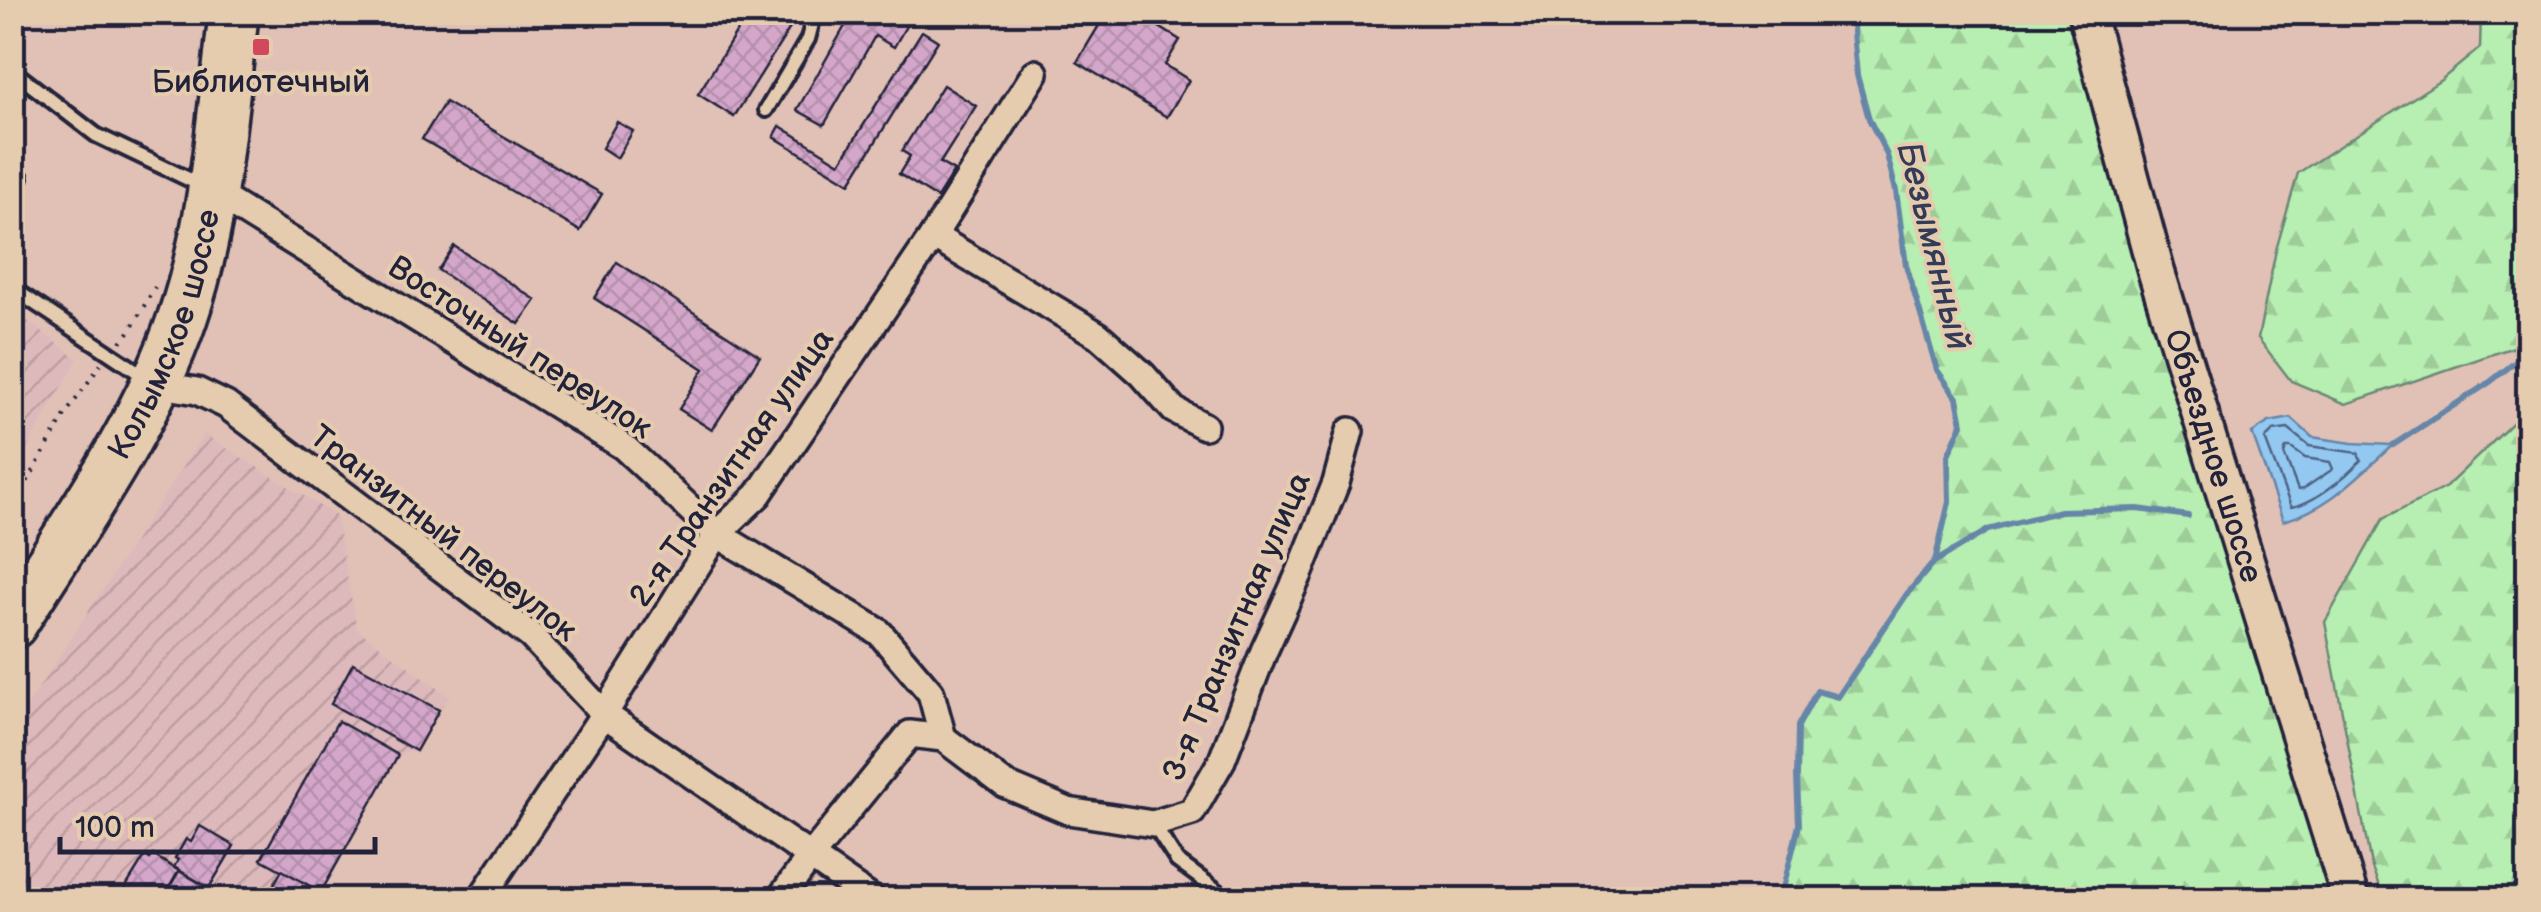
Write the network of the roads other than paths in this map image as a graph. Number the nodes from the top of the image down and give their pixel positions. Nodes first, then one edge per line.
1 (234, 12) edge
2 (815, 12) edge
3 (2086, 12) edge
4 (12, 70) edge
5 (1035, 73) dead end
6 (766, 110) dead end
7 (21, 178) dead end
8 (212, 191) junction
9 (12, 196) edge
10 (933, 236) junction
11 (12, 288) edge
12 (155, 384) junction
13 (1204, 426) dead end
14 (1350, 431) dead end
15 (717, 534) junction
16 (12, 624) edge
17 (604, 714) junction
18 (944, 738) junction
19 (1153, 824) junction
20 (810, 856) junction
21 (480, 900) edge
22 (779, 900) edge
23 (873, 900) edge
24 (1230, 900) edge
25 (2351, 900) edge

1 - 8 highway, Колымское шоссе
2 - 6 lane
3 - 25 street, Объездное шоссе
4 - 8 lane
5 - 10 street, 2-я Транзитная улица
7 - 9 lane
8 - 12 highway, Колымское шоссе
8 - 15 street, Восточный переулок
10 - 13 street
10 - 15 street, 2-я Транзитная улица
11 - 12 lane
12 - 16 highway, Колымское шоссе
12 - 17 street, Транзитный переулок
14 - 19 street, 3-я Транзитная улица
15 - 17 street, 2-я Транзитная улица
15 - 18 street, Восточный переулок
17 - 20 street, Транзитный переулок
17 - 21 street, 2-я Транзитная улица
18 - 19 street, 3-я Транзитная улица
18 - 20 street
19 - 24 lane
20 - 22 street
20 - 23 street, Транзитный переулок

